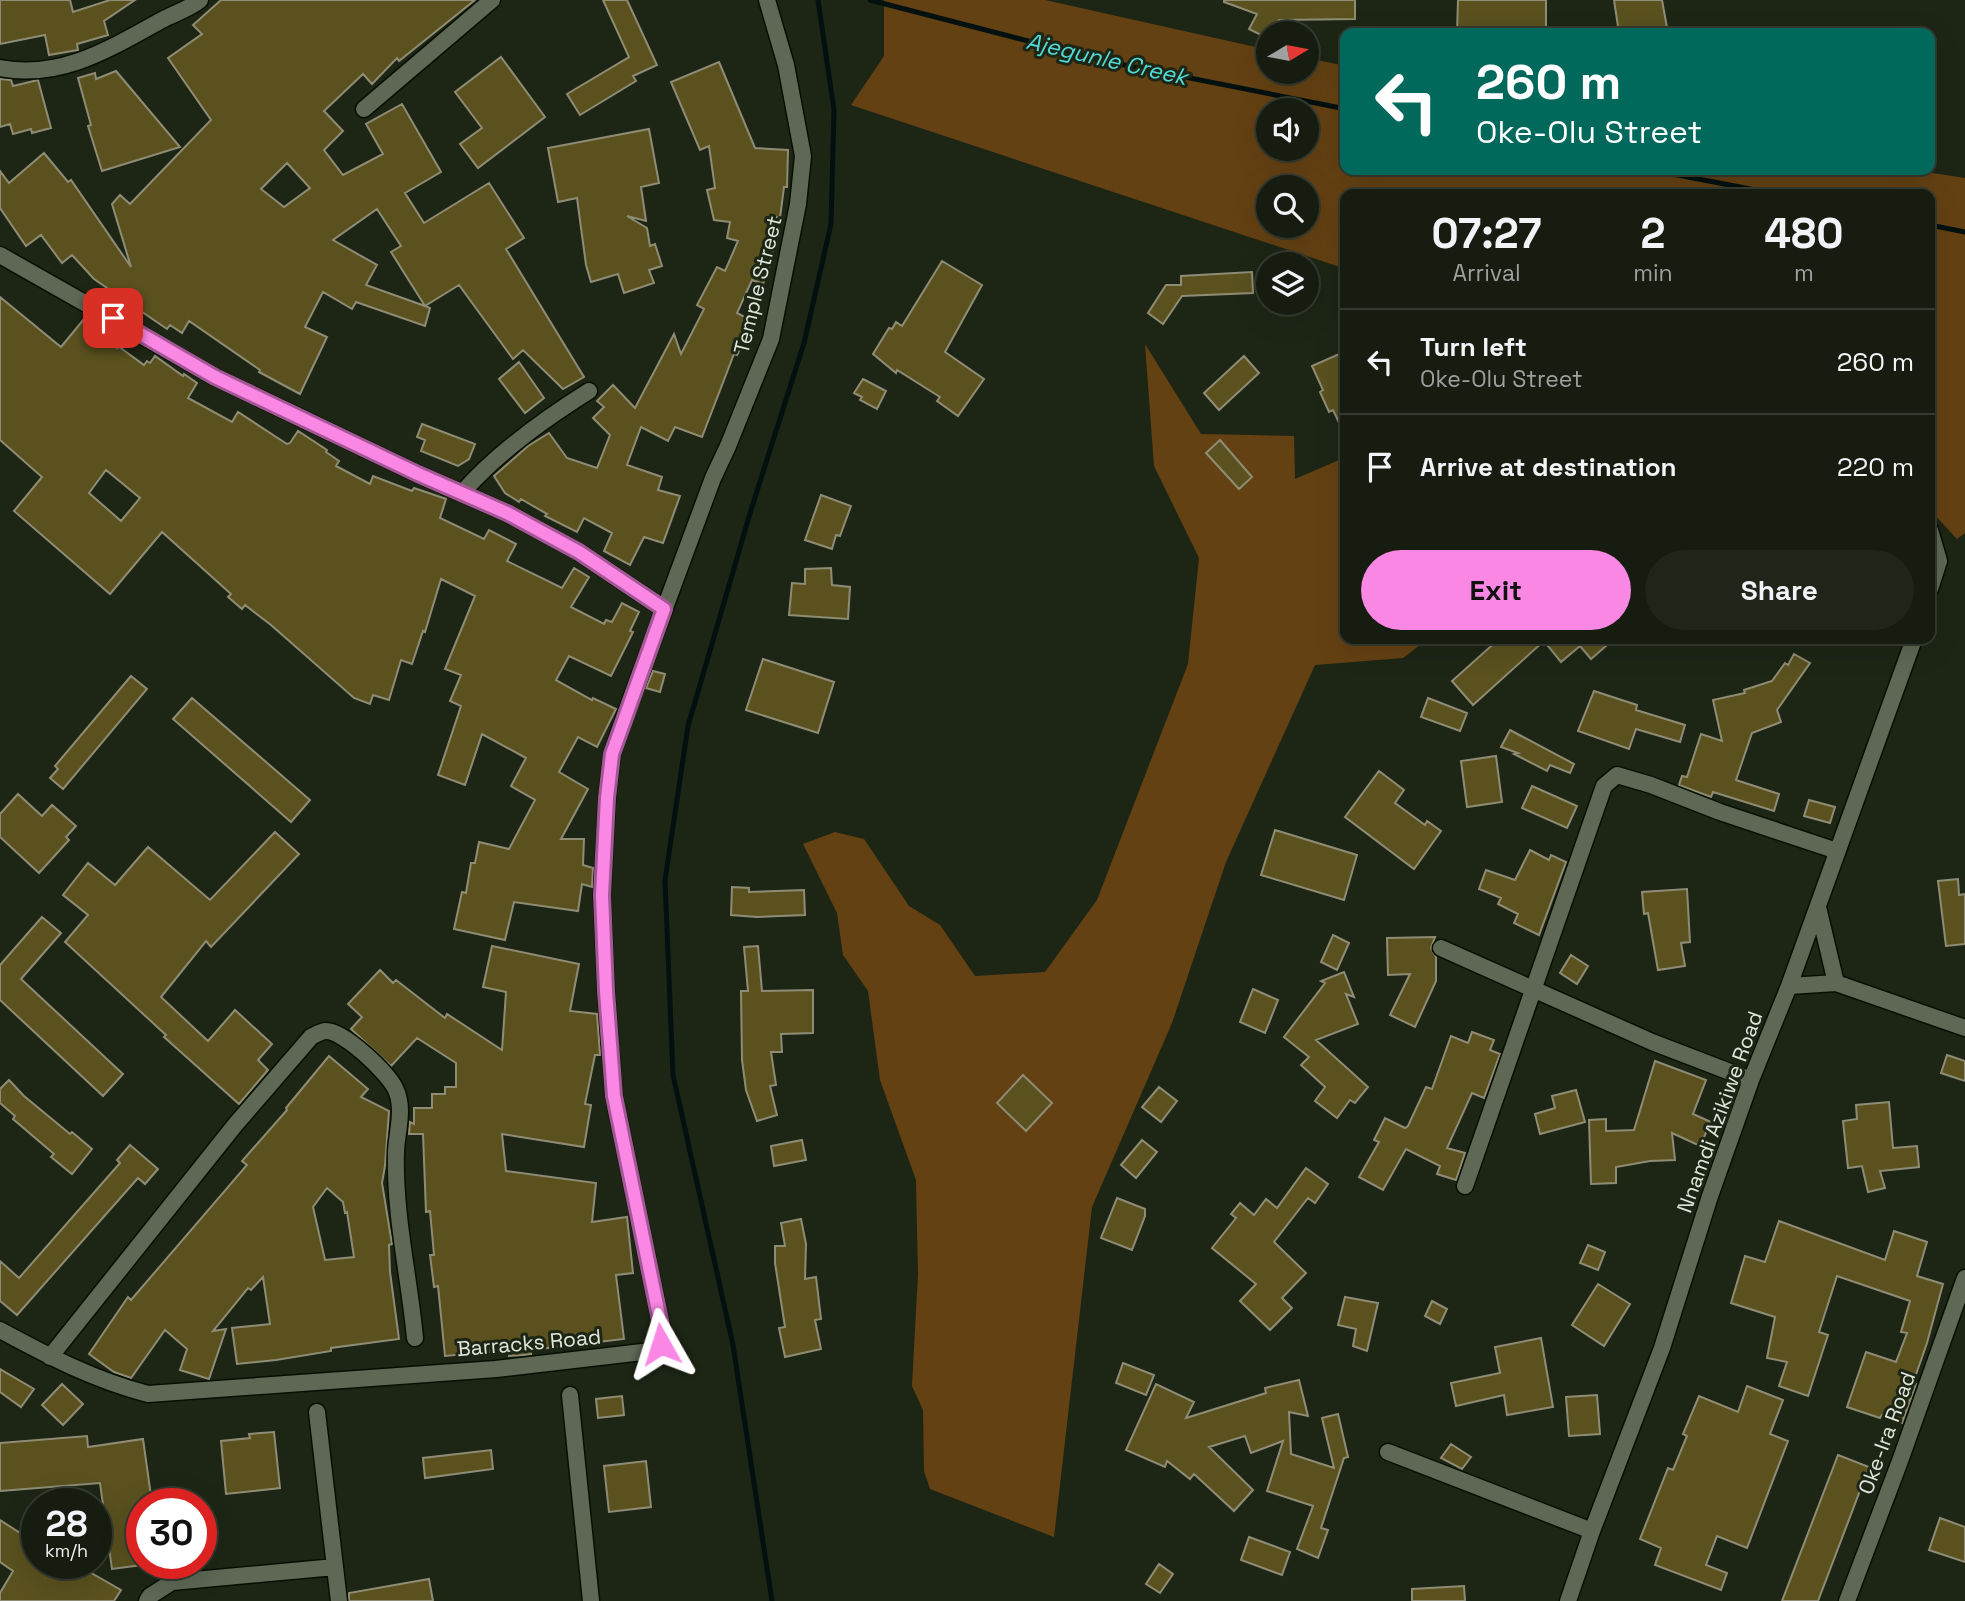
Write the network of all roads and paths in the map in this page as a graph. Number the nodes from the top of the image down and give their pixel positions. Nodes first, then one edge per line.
1 (200, 0) edge
2 (492, 0) edge
3 (767, 0) edge
4 (0, 68) edge
5 (364, 109) dead end
6 (0, 256) edge
7 (589, 391) dead end
8 (462, 493) junction
9 (1935, 547) edge
10 (1935, 573) edge
11 (664, 609) junction
12 (1912, 644) edge
13 (1837, 852) junction
14 (1818, 907) junction
15 (1441, 948) dead end
16 (1836, 983) junction
17 (1789, 986) junction
18 (1534, 990) junction
19 (1965, 1028) edge
20 (1751, 1080) junction
21 (1465, 1186) dead end
22 (1965, 1278) edge
23 (0, 1330) edge
24 (415, 1338) dead end
25 (50, 1357) junction
26 (570, 1395) dead end
27 (317, 1412) dead end
28 (1388, 1452) dead end
29 (1592, 1531) junction
30 (335, 1567) junction
31 (146, 1601) edge
32 (340, 1601) edge
33 (591, 1601) edge
34 (1568, 1601) edge
35 (1847, 1601) edge

1 - 4 street
2 - 5 street
3 - 11 street, Temple Street
6 - 8 street
7 - 8 street
8 - 11 street
9 - 10 street
11 - 25 street, Barracks Road
12 - 13 street, Nnamdi Azikiwe Road
13 - 14 street, Nnamdi Azikiwe Road
13 - 18 street
14 - 16 street
14 - 17 street, Nnamdi Azikiwe Road
15 - 18 street
16 - 17 street
16 - 19 street
17 - 20 street, Nnamdi Azikiwe Road
18 - 20 street
18 - 21 street
20 - 29 street, Nnamdi Azikiwe Road
22 - 35 street, Oke-Ira Road
23 - 25 street, Barracks Road
24 - 25 street
26 - 33 street
27 - 30 street
28 - 29 street
29 - 34 street, Nnamdi Azikiwe Road
30 - 31 street
30 - 32 street

